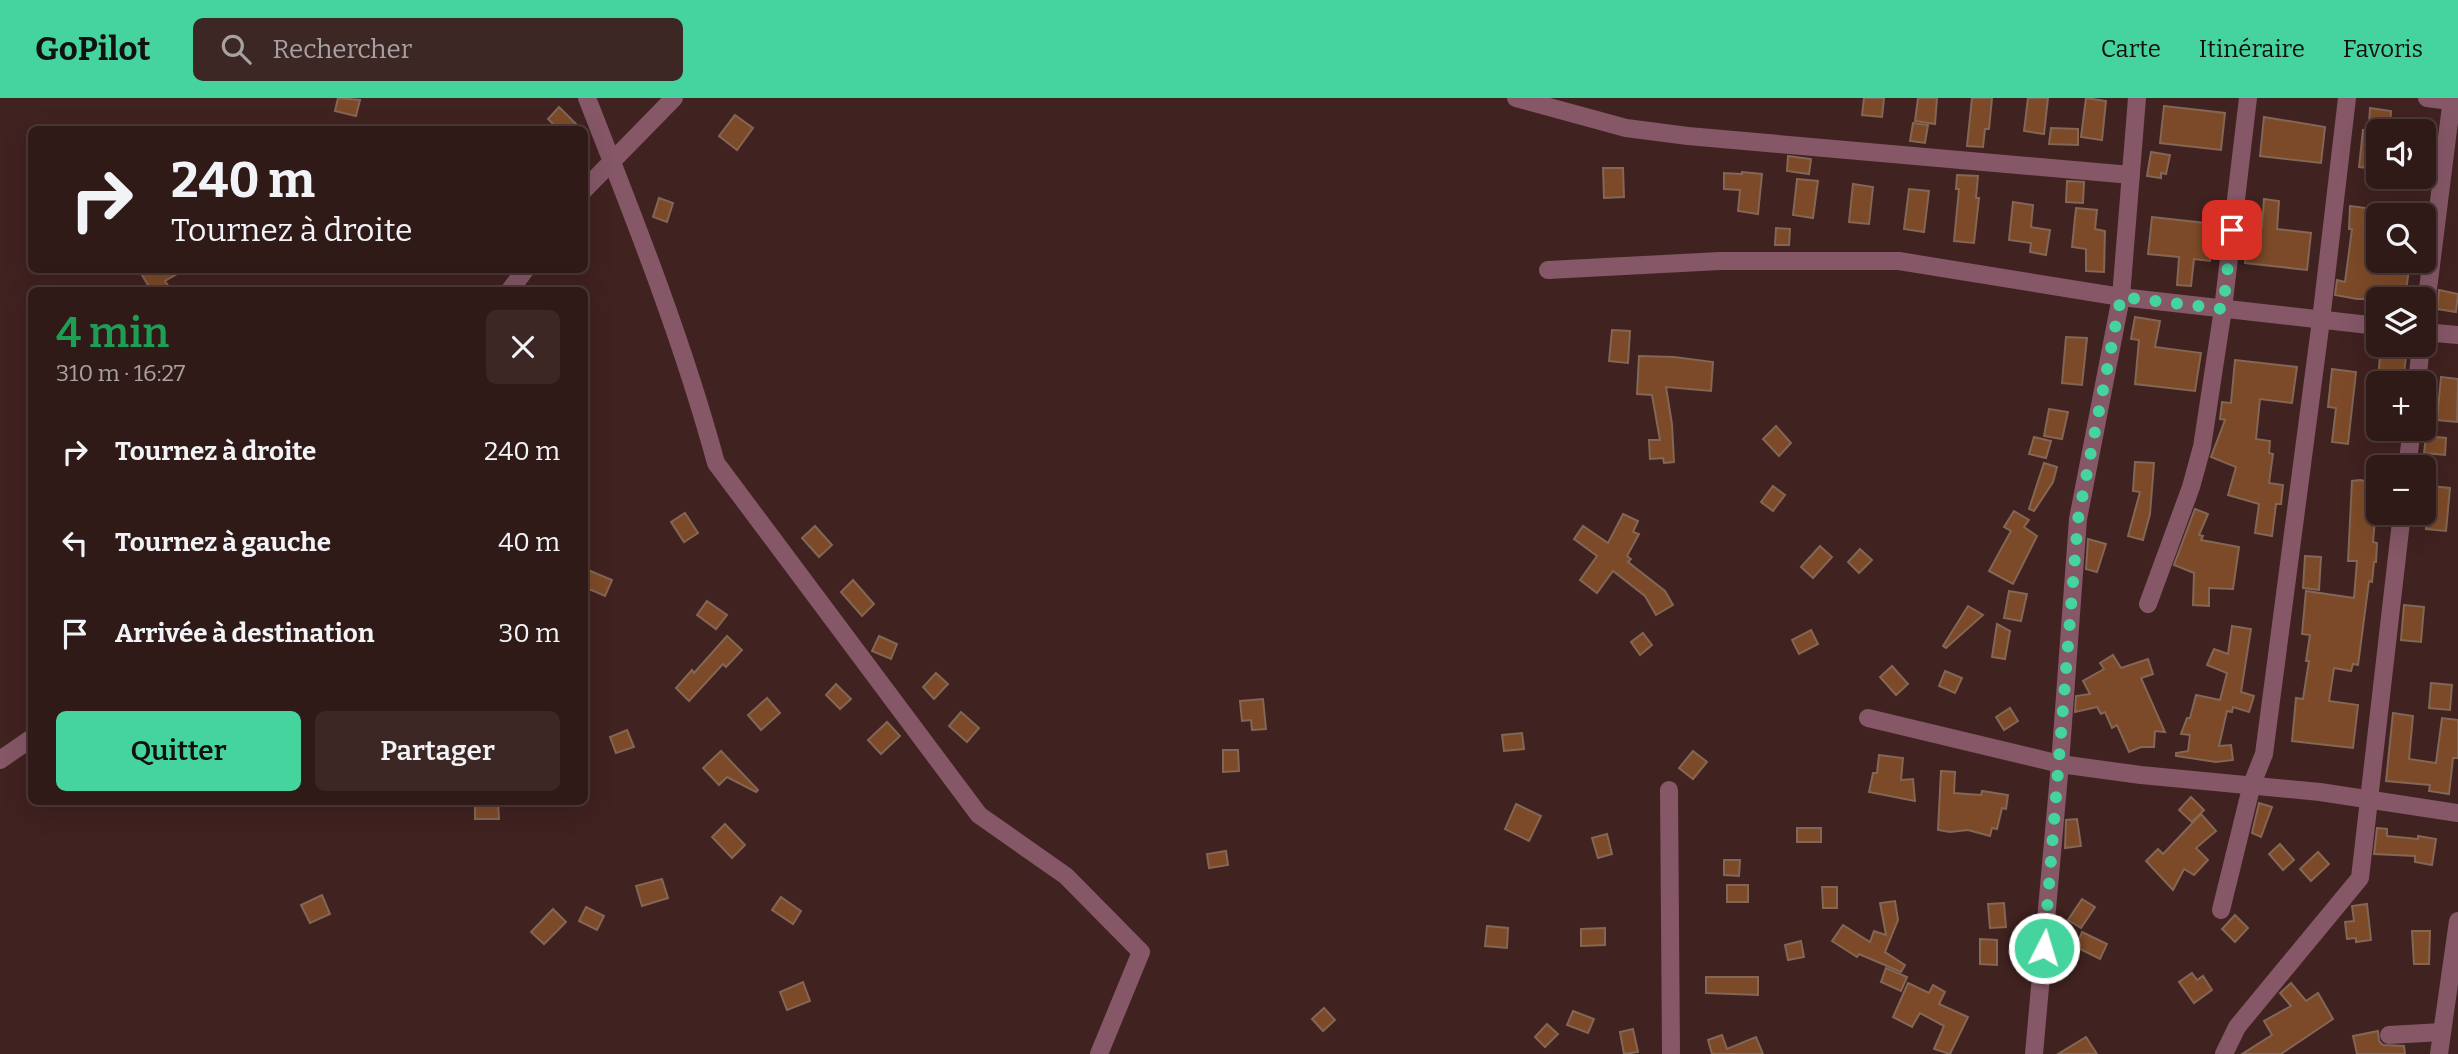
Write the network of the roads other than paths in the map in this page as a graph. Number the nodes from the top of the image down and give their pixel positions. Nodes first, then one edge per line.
1 (587, 98) edge
2 (674, 98) edge
3 (1516, 98) edge
4 (2137, 98) edge
5 (2248, 98) edge
6 (2347, 98) edge
7 (2427, 98) edge
8 (2454, 100) edge
9 (612, 161) junction
10 (2131, 176) junction
11 (588, 186) edge
12 (1548, 270) dead end
13 (2429, 287) edge
14 (2121, 297) junction
15 (2223, 309) junction
16 (2321, 320) junction
17 (2366, 325) edge
18 (2436, 333) edge
19 (2458, 335) edge
20 (2401, 525) edge
21 (2148, 604) dead end
22 (1868, 718) dead end
23 (28, 741) edge
24 (0, 760) edge
25 (2060, 764) junction
26 (2252, 784) junction
27 (1669, 790) dead end
28 (2370, 799) junction
29 (2458, 813) edge
30 (2221, 910) dead end
31 (2458, 921) edge
32 (2442, 1032) junction
33 (2389, 1035) dead end
34 (1099, 1054) edge
35 (1671, 1054) edge
36 (2034, 1054) edge
37 (2224, 1054) edge
38 (2439, 1054) edge

1 - 9 street
2 - 9 street
3 - 10 street
4 - 10 street
5 - 15 street
6 - 16 street
7 - 8 street
8 - 13 street
9 - 11 street
9 - 34 street
10 - 14 street
12 - 14 street
14 - 15 street
14 - 25 street
15 - 16 street
15 - 21 street
16 - 17 street
16 - 26 street
18 - 19 street
20 - 28 street
22 - 25 street
23 - 24 street
25 - 26 street
25 - 36 street
26 - 28 street
26 - 30 street
27 - 35 street
28 - 29 street
28 - 37 street
31 - 32 street
32 - 33 street
32 - 38 street

